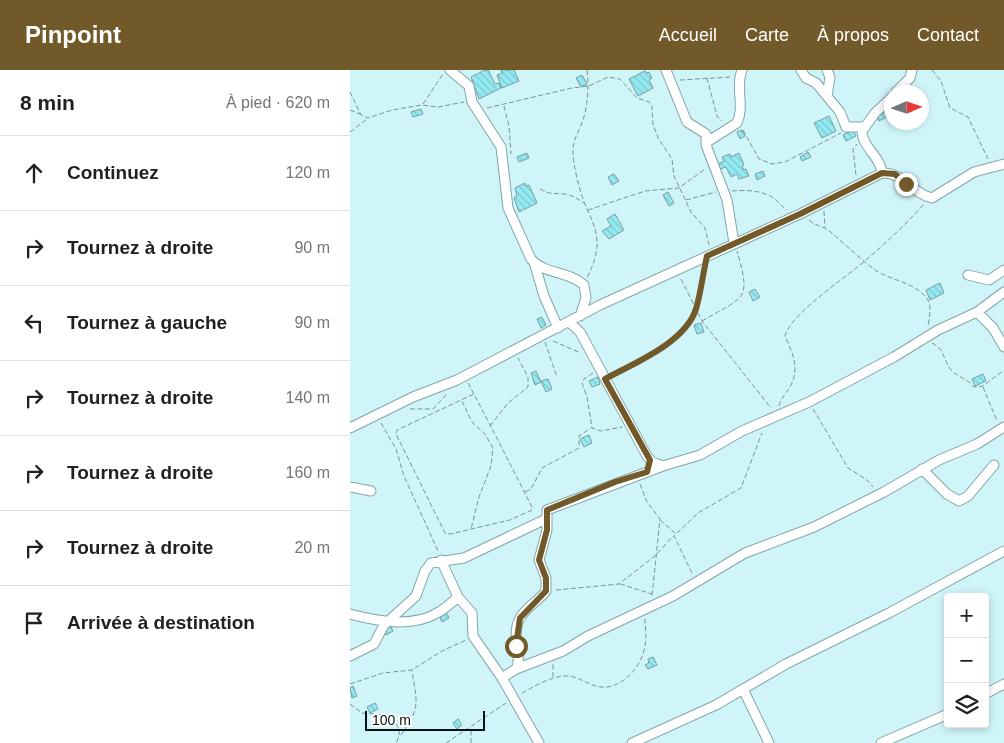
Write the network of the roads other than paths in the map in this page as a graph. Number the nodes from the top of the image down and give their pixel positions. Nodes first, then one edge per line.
1 (448, 70) edge
2 (666, 70) edge
3 (801, 70) edge
4 (827, 70) edge
5 (912, 70) edge
6 (741, 73) edge
7 (903, 85) edge
8 (827, 96) junction
9 (884, 106) edge
10 (864, 127) junction
11 (706, 142) junction
12 (1004, 164) edge
13 (882, 173) junction
14 (734, 243) junction
15 (534, 262) junction
16 (1004, 270) edge
17 (968, 275) dead end
18 (1004, 292) edge
19 (977, 312) junction
20 (580, 316) junction
21 (569, 322) junction
22 (558, 328) junction
23 (1004, 347) edge
24 (350, 428) edge
25 (1002, 428) edge
26 (650, 460) junction
27 (994, 465) dead end
28 (663, 466) junction
29 (922, 469) junction
30 (647, 472) junction
31 (350, 487) edge
32 (371, 491) dead end
33 (546, 518) junction
34 (1004, 552) edge
35 (441, 560) junction
36 (458, 597) junction
37 (350, 614) edge
38 (389, 621) junction
39 (350, 656) edge
40 (516, 669) junction
41 (502, 678) junction
42 (1004, 684) edge
43 (744, 689) junction
44 (989, 692) edge
45 (944, 716) edge
46 (539, 743) edge
47 (632, 743) edge
48 (769, 743) edge
49 (881, 743) edge

1 - 15 street
2 - 11 street
3 - 8 street
4 - 8 street
5 - 7 street
6 - 11 street
8 - 10 street
9 - 10 street
10 - 13 street
11 - 14 street
12 - 13 street
13 - 14 street
14 - 20 street
15 - 20 street
15 - 22 street
16 - 17 street
18 - 19 street
19 - 23 street
19 - 28 street
20 - 21 street
21 - 22 street
21 - 26 street
22 - 24 street
25 - 29 street
26 - 28 street
26 - 30 street
27 - 29 street
28 - 30 street
29 - 40 street
30 - 33 street
31 - 32 street
33 - 35 street
33 - 40 street
34 - 43 street
35 - 36 street
35 - 38 street
36 - 38 street
36 - 41 street
37 - 38 street
38 - 39 street
40 - 41 street
41 - 46 street
42 - 44 street
43 - 47 street
43 - 48 street
45 - 49 street

